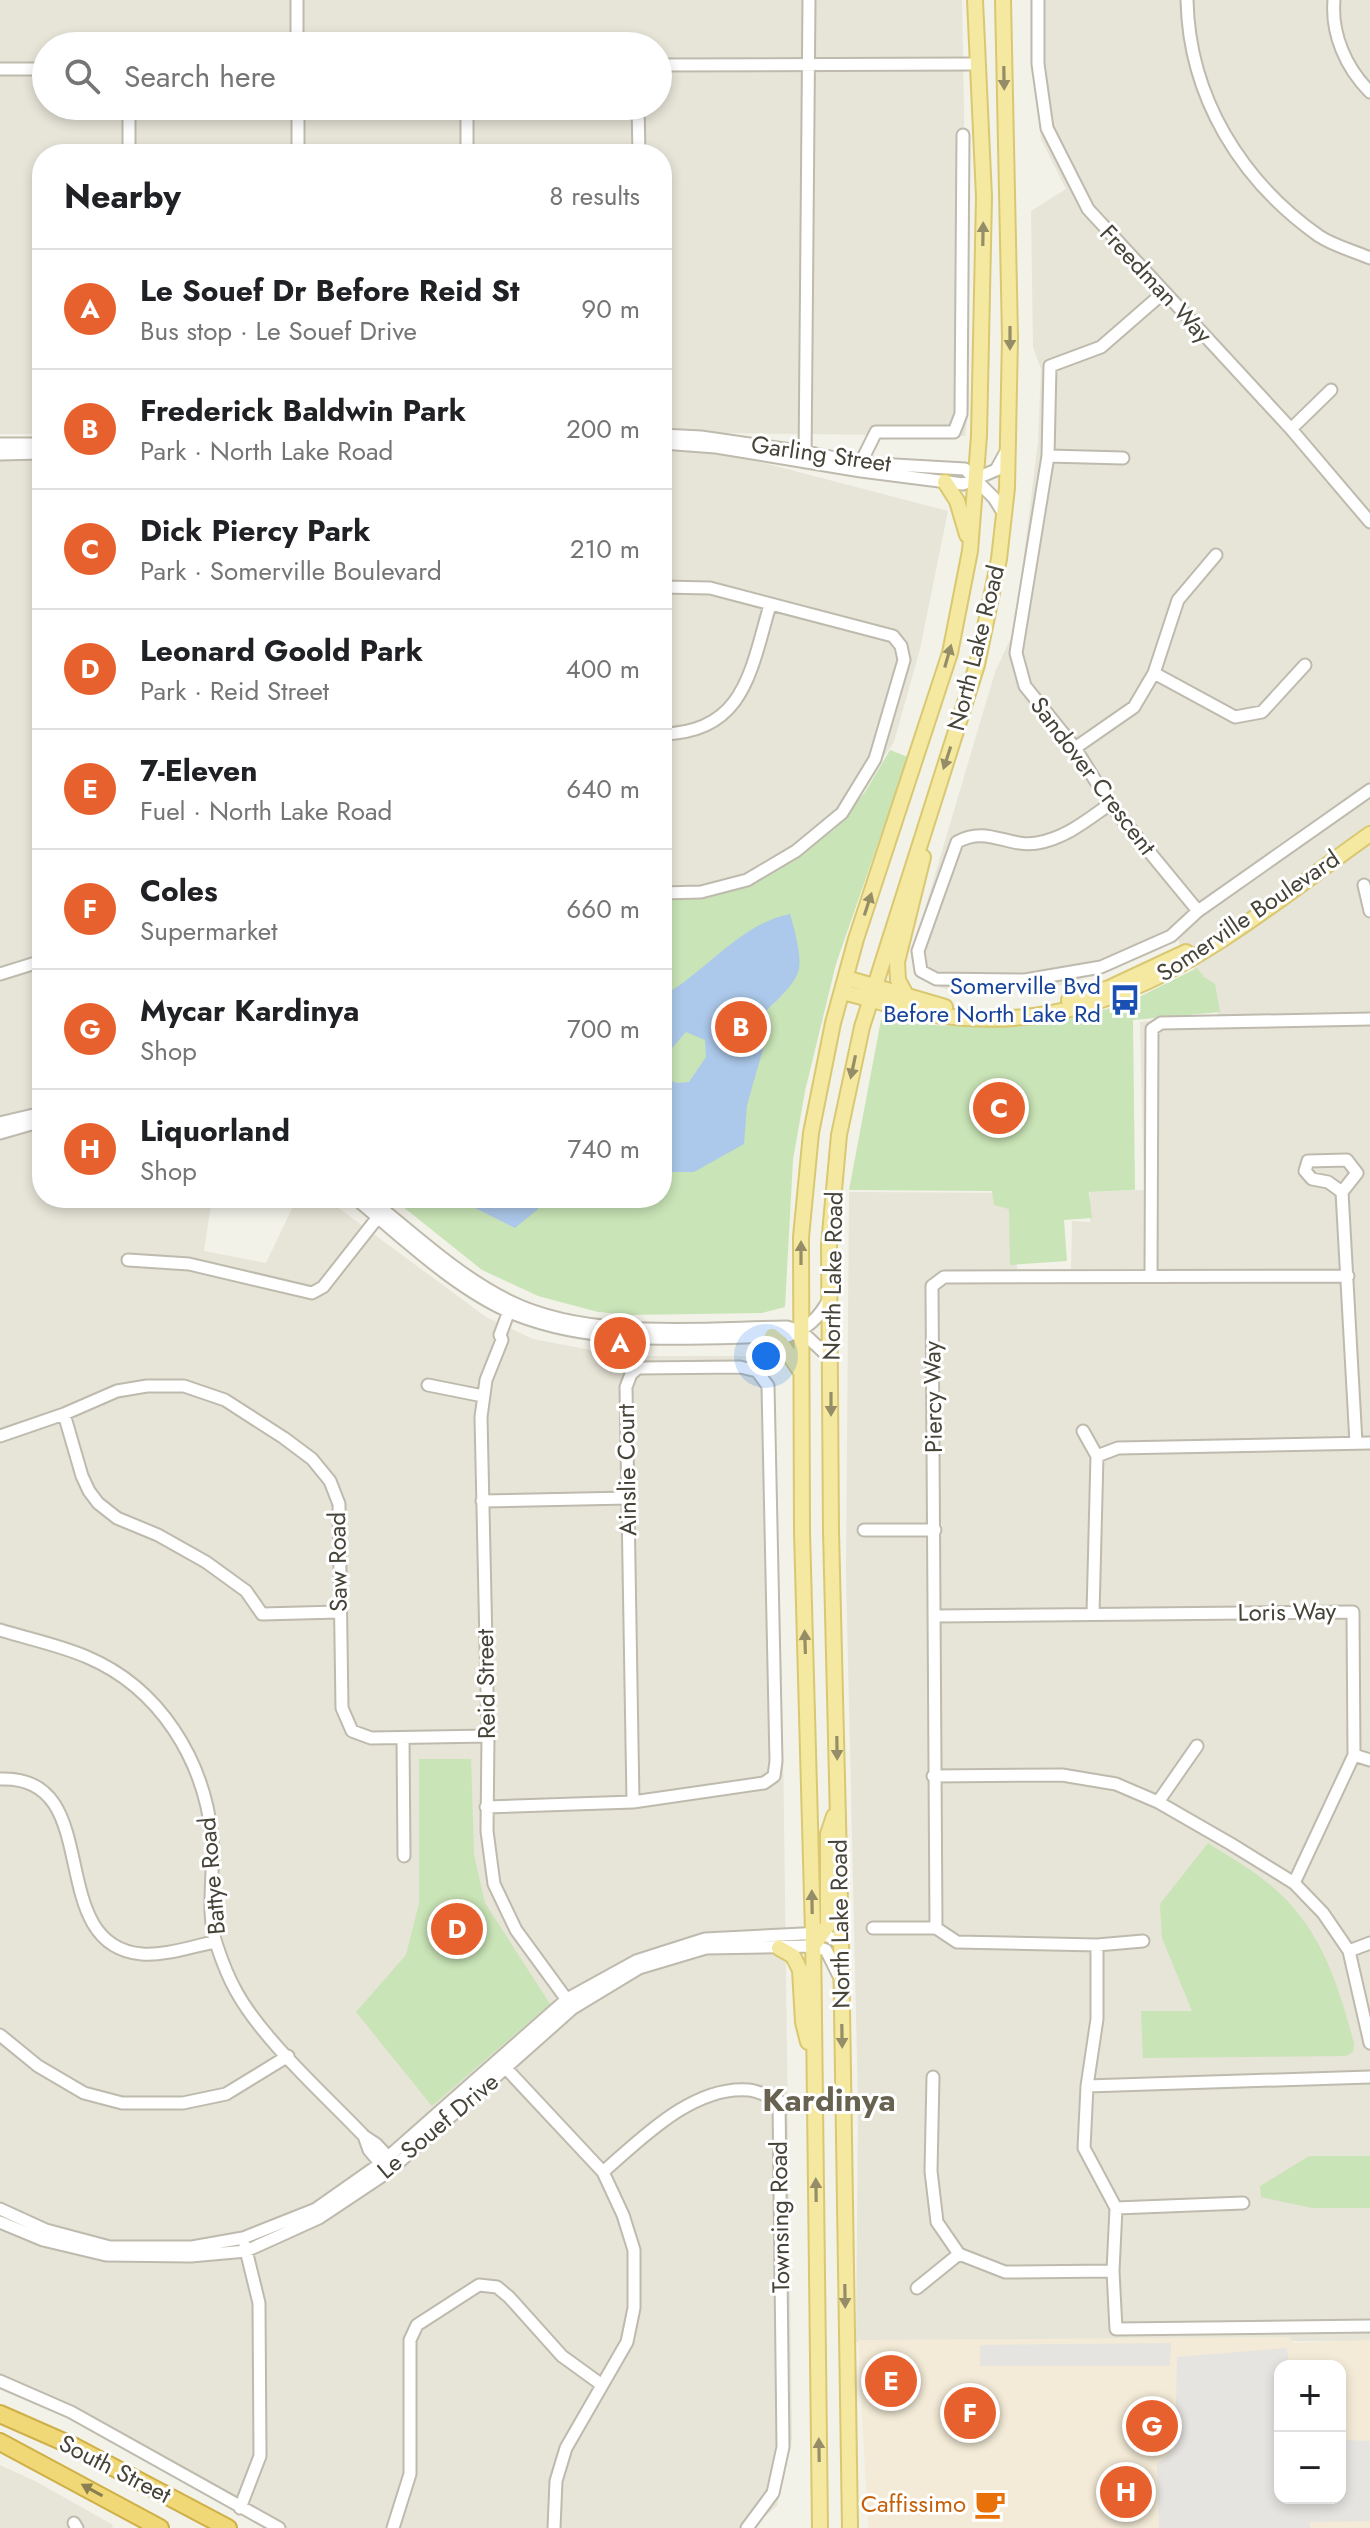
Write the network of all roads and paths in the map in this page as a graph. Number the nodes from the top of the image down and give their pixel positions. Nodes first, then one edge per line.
1 (297, 0) edge
2 (809, 0) edge
3 (975, 0) edge
4 (1003, 0) edge
5 (1038, 0) edge
6 (1187, 0) edge
7 (1334, 0) edge
8 (297, 32) edge
9 (809, 63) junction
10 (977, 64) junction
11 (672, 65) edge
12 (0, 69) edge
13 (32, 69) edge
14 (1370, 92) edge
15 (129, 120) edge
16 (298, 120) edge
17 (467, 120) edge
18 (638, 120) edge
19 (963, 135) dead end
20 (129, 144) edge
21 (298, 144) edge
22 (467, 144) edge
23 (639, 144) edge
24 (1370, 258) edge
25 (1163, 293) junction
26 (1331, 390) dead end
27 (1291, 429) junction
28 (672, 436) edge
29 (0, 444) edge
30 (32, 444) edge
31 (672, 444) edge
32 (1008, 450) junction
33 (32, 453) edge
34 (0, 454) edge
35 (1048, 456) junction
36 (805, 457) junction
37 (1123, 458) dead end
38 (859, 467) junction
39 (976, 480) junction
40 (945, 482) junction
41 (1004, 514) junction
42 (1370, 522) edge
43 (970, 551) junction
44 (1216, 555) dead end
45 (672, 587) edge
46 (770, 605) junction
47 (1305, 665) dead end
48 (1154, 673) junction
49 (672, 732) edge
50 (1075, 748) junction
51 (1370, 790) edge
52 (1110, 804) junction
53 (1370, 824) edge
54 (924, 828) junction
55 (1370, 834) edge
56 (1364, 885) dead end
57 (672, 893) edge
58 (1198, 911) junction
59 (1370, 911) edge
60 (32, 964) edge
61 (0, 974) edge
62 (844, 985) junction
63 (871, 993) junction
64 (907, 997) junction
65 (1370, 1019) edge
66 (32, 1115) edge
67 (0, 1123) edge
68 (32, 1124) edge
69 (0, 1133) edge
70 (1342, 1192) dead end
71 (372, 1208) edge
72 (377, 1208) edge
73 (381, 1213) junction
74 (128, 1260) dead end
75 (1151, 1276) junction
76 (1348, 1276) junction
77 (830, 1298) junction
78 (515, 1309) junction
79 (801, 1331) junction
80 (772, 1336) junction
81 (831, 1359) junction
82 (801, 1372) junction
83 (428, 1385) dead end
84 (483, 1396) junction
85 (64, 1414) junction
86 (1083, 1431) dead end
87 (0, 1436) edge
88 (1356, 1443) junction
89 (1370, 1443) edge
90 (1097, 1456) junction
91 (628, 1498) junction
92 (482, 1501) junction
93 (864, 1530) dead end
94 (935, 1530) junction
95 (339, 1612) junction
96 (1093, 1614) junction
97 (936, 1616) junction
98 (0, 1630) edge
99 (488, 1736) junction
100 (403, 1739) junction
101 (1197, 1746) dead end
102 (1354, 1755) junction
103 (1370, 1760) edge
104 (933, 1776) junction
105 (0, 1779) edge
106 (838, 1800) junction
107 (633, 1802) junction
108 (1158, 1802) junction
109 (486, 1807) junction
110 (404, 1856) dead end
111 (1294, 1883) junction
112 (873, 1928) dead end
113 (936, 1928) junction
114 (816, 1937) junction
115 (1143, 1941) dead end
116 (215, 1942) junction
117 (841, 1943) junction
118 (1370, 1943) edge
119 (1097, 1945) junction
120 (779, 1948) junction
121 (1349, 1951) junction
122 (842, 1982) junction
123 (570, 2004) junction
124 (0, 2035) edge
125 (1370, 2043) edge
126 (288, 2056) junction
127 (502, 2065) junction
128 (815, 2065) junction
129 (933, 2077) dead end
130 (1370, 2077) edge
131 (1087, 2086) junction
132 (388, 2164) junction
133 (603, 2172) junction
134 (1243, 2203) dead end
135 (1116, 2208) junction
136 (0, 2209) edge
137 (0, 2222) edge
138 (243, 2238) junction
139 (246, 2251) junction
140 (959, 2254) junction
141 (1113, 2271) junction
142 (917, 2288) dead end
143 (1370, 2326) edge
144 (0, 2381) edge
145 (602, 2385) junction
146 (0, 2414) edge
147 (0, 2442) edge
148 (240, 2508) junction
149 (160, 2528) edge
150 (228, 2528) edge
151 (279, 2528) edge
152 (393, 2528) edge
153 (554, 2528) edge
154 (747, 2528) edge
155 (820, 2528) edge
156 (850, 2528) edge

1 - 8 street
2 - 9 street
3 - 10 main road, North Lake Road
4 -> 32 main road, North Lake Road
5 - 25 street, Freedman Way
6 - 24 street
7 - 14 street
9 - 10 street
9 - 11 street
9 - 36 street
39 -> 10 main road, North Lake Road
12 - 13 street
15 - 20 street
16 - 21 street
17 - 22 street
18 - 23 street
19 - 38 street
25 - 27 street, Freedman Way
25 - 35 street, Sandover Crescent
26 - 27 street
27 - 42 street, Freedman Way
28 - 36 street, Garling Street
29 - 30 street
31 - 36 street, Garling Street
32 - 39 street
32 - 41 main road, North Lake Road
33 - 34 street
35 - 37 street
35 - 50 street, Sandover Crescent
36 - 38 street, Garling Street
38 - 39 street, Garling Street
38 - 40 street, Garling Street
39 - 40 street, Garling Street
39 - 41 street, Garling Street
39 - 43 main road, North Lake Road
40 - 43 main road
41 -> 54 main road, North Lake Road
62 -> 43 main road, North Lake Road
44 - 48 street
45 - 46 street
46 - 49 street
46 - 57 street
47 - 48 street
48 - 50 street
50 - 52 street, Sandover Crescent
51 - 58 street
52 - 58 street, Sandover Crescent
52 - 58 street
53 - 64 main road, Somerville Boulevard
54 - 63 main road, North Lake Road
54 - 64 main road
55 - 63 main road, Somerville Boulevard
56 - 59 street
60 - 61 street
62 - 63 main road, Somerville Boulevard
79 -> 62 main road, North Lake Road
63 - 64 main road, Somerville Boulevard
63 -> 77 main road, North Lake Road
65 - 75 street
66 - 67 street
68 - 69 street
70 - 76 street
71 - 73 street
72 - 73 street
73 - 74 street
73 - 78 street
75 - 76 street, Piercy Way
75 - 94 street, Piercy Way
76 - 88 street
77 - 79 street
77 - 81 main road, North Lake Road
78 - 79 street
78 - 80 street
78 - 84 street, Reid Street
79 - 80 street
79 - 81 street
79 - 82 main road, North Lake Road
80 - 82 main road
81 -> 106 main road, North Lake Road
114 -> 82 main road, North Lake Road
83 - 84 street
84 - 92 street, Reid Street
85 - 87 street, Saw Road
85 - 95 street
85 - 95 street, Saw Road
86 - 90 street
88 - 89 street
88 - 90 street
90 - 96 street
91 - 92 street
91 - 107 street, Ainslie Court
91 - 107 street, Ainslie Court
92 - 99 street, Reid Street
93 - 94 street
94 - 97 street, Piercy Way
95 - 100 street, Saw Road
96 - 97 street, Loris Way
96 - 102 street, Loris Way
97 - 104 street, Piercy Way
98 - 116 street, Battye Road
99 - 100 street, Saw Road
99 - 109 street, Reid Street
100 - 110 street
101 - 108 street
102 - 103 street
102 - 111 street, Loris Way
104 - 108 street
104 - 113 street, Piercy Way
105 - 116 street
106 - 114 main road
106 - 117 main road, North Lake Road
107 - 109 street
108 - 111 street
109 - 123 street, Reid Street
111 - 121 street
112 - 113 street
113 - 119 street
114 - 117 street
114 - 120 street, Le Souef Drive
114 - 122 street
114 - 123 street, Le Souef Drive
114 - 128 main road, North Lake Road
115 - 119 street
116 - 126 street, Battye Road
117 - 122 main road, North Lake Road
118 - 121 street
119 - 131 street
120 - 123 street, Le Souef Drive
120 - 128 main road
121 - 125 street
122 -> 156 main road, North Lake Road
123 - 127 street, Le Souef Drive
124 - 126 street
126 - 132 street, Battye Road
127 - 132 street, Le Souef Drive
127 - 133 street
155 -> 128 main road, North Lake Road
129 - 140 street
130 - 131 street
131 - 135 street
132 - 138 street, Le Souef Drive
132 - 139 street, Le Souef Drive
133 - 145 street
133 - 154 street, Townsing Road
134 - 135 street
135 - 141 street
136 - 138 street, Le Souef Drive
137 - 139 street, Le Souef Drive
138 - 139 street
139 - 148 street
140 - 141 street
140 - 142 street
141 - 143 street
144 - 148 street
145 - 152 street
145 - 153 street
146 - 150 highway, South Street
149 -> 147 highway, South Street
148 - 151 street

